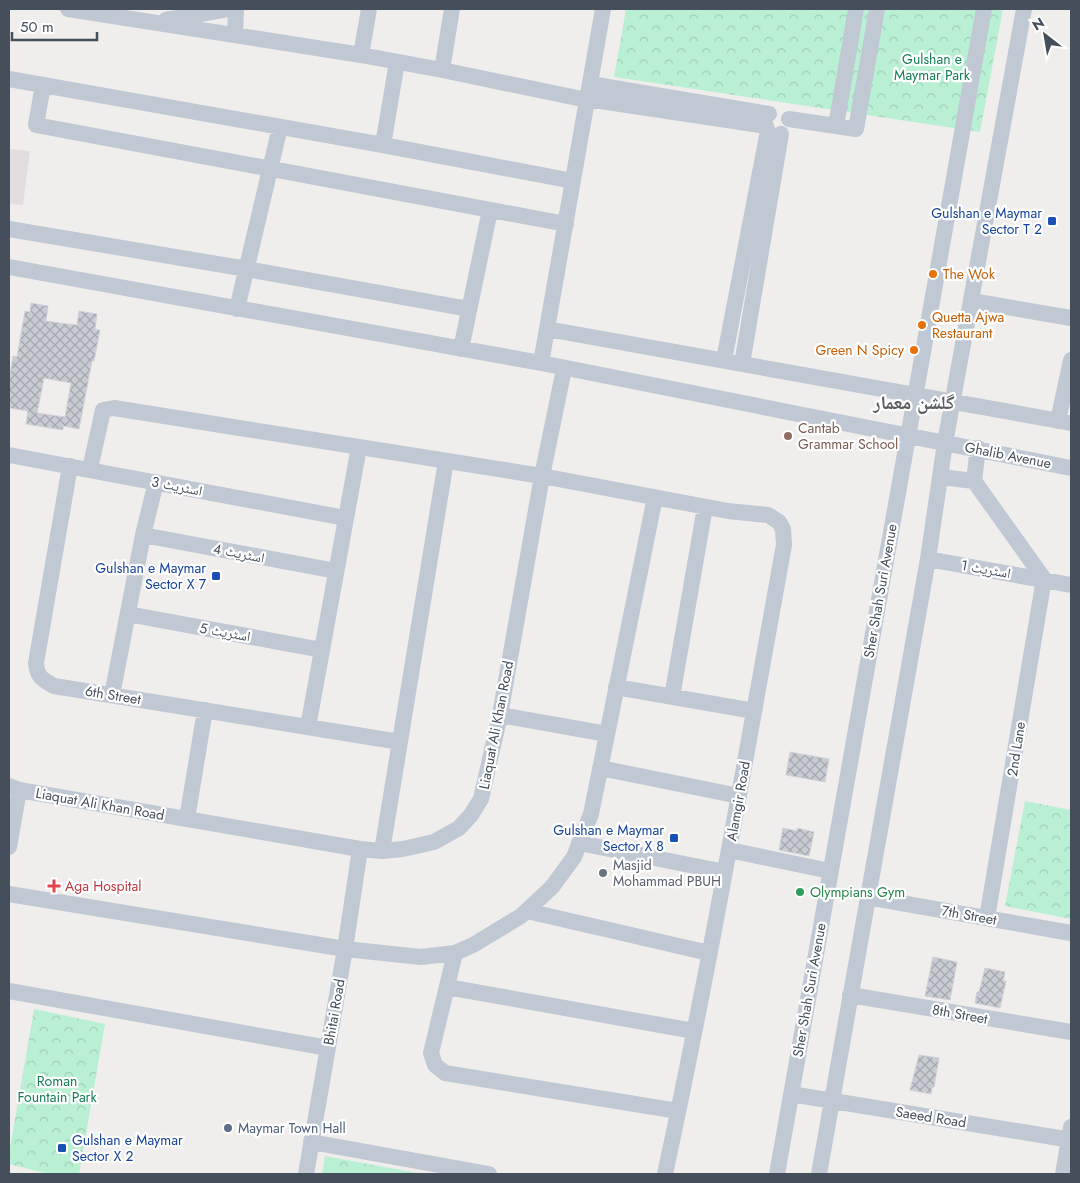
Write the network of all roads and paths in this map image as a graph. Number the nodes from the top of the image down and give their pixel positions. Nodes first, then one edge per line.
1 (68, 9) edge
2 (228, 9) edge
3 (236, 9) edge
4 (369, 9) edge
5 (452, 9) edge
6 (603, 9) edge
7 (856, 9) edge
8 (877, 9) edge
9 (984, 9) edge
10 (1024, 9) edge
11 (154, 22) junction
12 (235, 35) junction
13 (361, 55) junction
14 (398, 62) junction
15 (442, 70) junction
16 (9, 79) edge
17 (43, 85) junction
18 (588, 94) junction
19 (771, 126) junction
20 (836, 126) junction
21 (280, 127) junction
22 (383, 145) junction
23 (271, 170) junction
24 (573, 181) junction
25 (490, 210) junction
26 (566, 224) junction
27 (9, 229) edge
28 (9, 268) edge
29 (247, 269) junction
30 (972, 300) junction
31 (237, 308) junction
32 (469, 309) junction
33 (1071, 318) edge
34 (547, 329) junction
35 (461, 349) junction
36 (724, 360) junction
37 (1071, 360) edge
38 (541, 363) junction
39 (742, 364) junction
40 (564, 369) junction
41 (914, 395) junction
42 (953, 401) junction
43 (1065, 422) edge
44 (908, 435) junction
45 (945, 443) junction
46 (359, 447) junction
47 (978, 448) junction
48 (9, 454) edge
49 (446, 461) junction
50 (70, 466) junction
51 (1071, 468) edge
52 (90, 470) junction
53 (542, 476) junction
54 (940, 477) junction
55 (974, 481) junction
56 (156, 482) junction
57 (655, 497) junction
58 (705, 507) junction
59 (345, 518) junction
60 (143, 535) junction
61 (928, 559) junction
62 (336, 571) junction
63 (1044, 580) junction
64 (1071, 585) edge
65 (128, 614) junction
66 (322, 650) junction
67 (616, 687) junction
68 (112, 695) junction
69 (672, 696) junction
70 (205, 710) junction
71 (754, 711) junction
72 (500, 715) junction
73 (308, 727) junction
74 (607, 734) junction
75 (400, 742) junction
76 (600, 768) junction
77 (14, 788) edge
78 (739, 796) junction
79 (187, 819) junction
80 (579, 843) junction
81 (9, 847) edge
82 (360, 849) junction
83 (729, 850) junction
84 (382, 851) junction
85 (830, 871) junction
86 (725, 872) junction
87 (9, 894) edge
88 (867, 897) junction
89 (527, 911) junction
90 (987, 918) junction
91 (1071, 933) edge
92 (345, 949) junction
93 (455, 952) junction
94 (709, 953) junction
95 (447, 987) junction
96 (9, 991) edge
97 (850, 995) junction
98 (694, 1031) junction
99 (1071, 1032) edge
100 (328, 1048) junction
101 (791, 1094) junction
102 (831, 1101) junction
103 (678, 1111) junction
104 (1070, 1136) edge
105 (311, 1142) junction
106 (306, 1174) edge
107 (489, 1174) edge
108 (665, 1174) edge
109 (777, 1174) edge
110 (819, 1174) edge
111 (1063, 1174) edge

1 - 11 street
2 - 11 street
3 - 12 street
4 - 13 street
5 - 15 street
6 - 18 street
7 - 20 street
8 - 20 street
9 - 41 street, Sher Shah Suri Avenue
10 - 30 street
11 - 12 street
12 - 13 street
13 - 14 street
14 - 15 street
14 - 22 street
15 - 18 street
16 - 17 street
17 - 21 street
17 - 23 street
18 - 19 street
18 - 24 street
19 - 20 street
19 - 36 street
19 - 39 street
21 - 22 street
21 - 23 street
22 - 24 street
23 - 25 street
23 - 29 street
24 - 26 street
25 - 26 street
25 - 32 street
26 - 34 street
27 - 29 street
28 - 31 street, Ghalib Avenue
29 - 31 street
29 - 32 street
30 - 33 street
30 - 42 street
31 - 35 street, Ghalib Avenue
32 - 35 street
34 - 36 street
34 - 38 street
35 - 38 street, Ghalib Avenue
36 - 39 street
37 - 43 street
38 - 40 street, Ghalib Avenue
39 - 41 street
40 - 44 street, Ghalib Avenue
40 - 53 street, Liaquat Ali Khan Road
41 - 42 street
41 - 44 street, Sher Shah Suri Avenue
42 - 43 street
42 - 45 street
44 - 45 street, Ghalib Avenue
44 - 85 street, Sher Shah Suri Avenue
45 - 47 street, Ghalib Avenue
45 - 54 street
46 - 49 street
46 - 52 street
46 - 59 street
47 - 51 street, Ghalib Avenue
47 - 55 street
48 - 50 street, اسٹریٹ 3
49 - 53 street
49 - 75 street
50 - 52 street, اسٹریٹ 3
50 - 68 street, 6th Street
52 - 56 street, اسٹریٹ 3
53 - 57 street
53 - 72 street, Liaquat Ali Khan Road
54 - 55 street
54 - 61 street
55 - 63 street
56 - 59 street, اسٹریٹ 3
56 - 60 street
57 - 58 street
57 - 67 street
58 - 69 street
58 - 71 street, Alamgir Road
59 - 62 street
60 - 62 street, اسٹریٹ 4
60 - 65 street
61 - 63 street, اسٹریٹ 1
61 - 88 street
62 - 66 street
63 - 64 street, اسٹریٹ 1
63 - 90 street, 2nd Lane
65 - 66 street, اسٹریٹ 5
65 - 68 street
66 - 73 street
67 - 69 street
67 - 74 street
68 - 70 street, 6th Street
69 - 71 street
70 - 73 street, 6th Street
70 - 79 street
71 - 78 street, Alamgir Road
72 - 74 street
72 - 84 street, Liaquat Ali Khan Road
73 - 75 street, 6th Street
74 - 76 street
75 - 84 street
76 - 78 street
76 - 80 street
77 - 79 street, Liaquat Ali Khan Road
77 - 81 street
78 - 83 street, Alamgir Road
79 - 82 street, Liaquat Ali Khan Road
80 - 86 street
80 - 89 street
82 - 84 street, Liaquat Ali Khan Road
82 - 92 street, Bhitai Road
83 - 85 street
83 - 86 street, Alamgir Road
85 - 101 street, Sher Shah Suri Avenue
86 - 94 street, Alamgir Road
87 - 92 street
88 - 90 street, 7th Street
88 - 97 street
89 - 93 street
89 - 94 street
90 - 91 street, 7th Street
92 - 93 street
92 - 100 street, Bhitai Road
93 - 95 street
94 - 98 street, Alamgir Road
95 - 98 street
95 - 103 street
96 - 100 street
97 - 99 street, 8th Street
97 - 102 street
98 - 103 street, Alamgir Road
100 - 105 street, Bhitai Road
101 - 102 street, Saeed Road
101 - 109 street, Sher Shah Suri Avenue
102 - 104 street, Saeed Road
102 - 110 street
103 - 108 street, Alamgir Road
104 - 111 street
105 - 106 street, Bhitai Road
105 - 107 street

